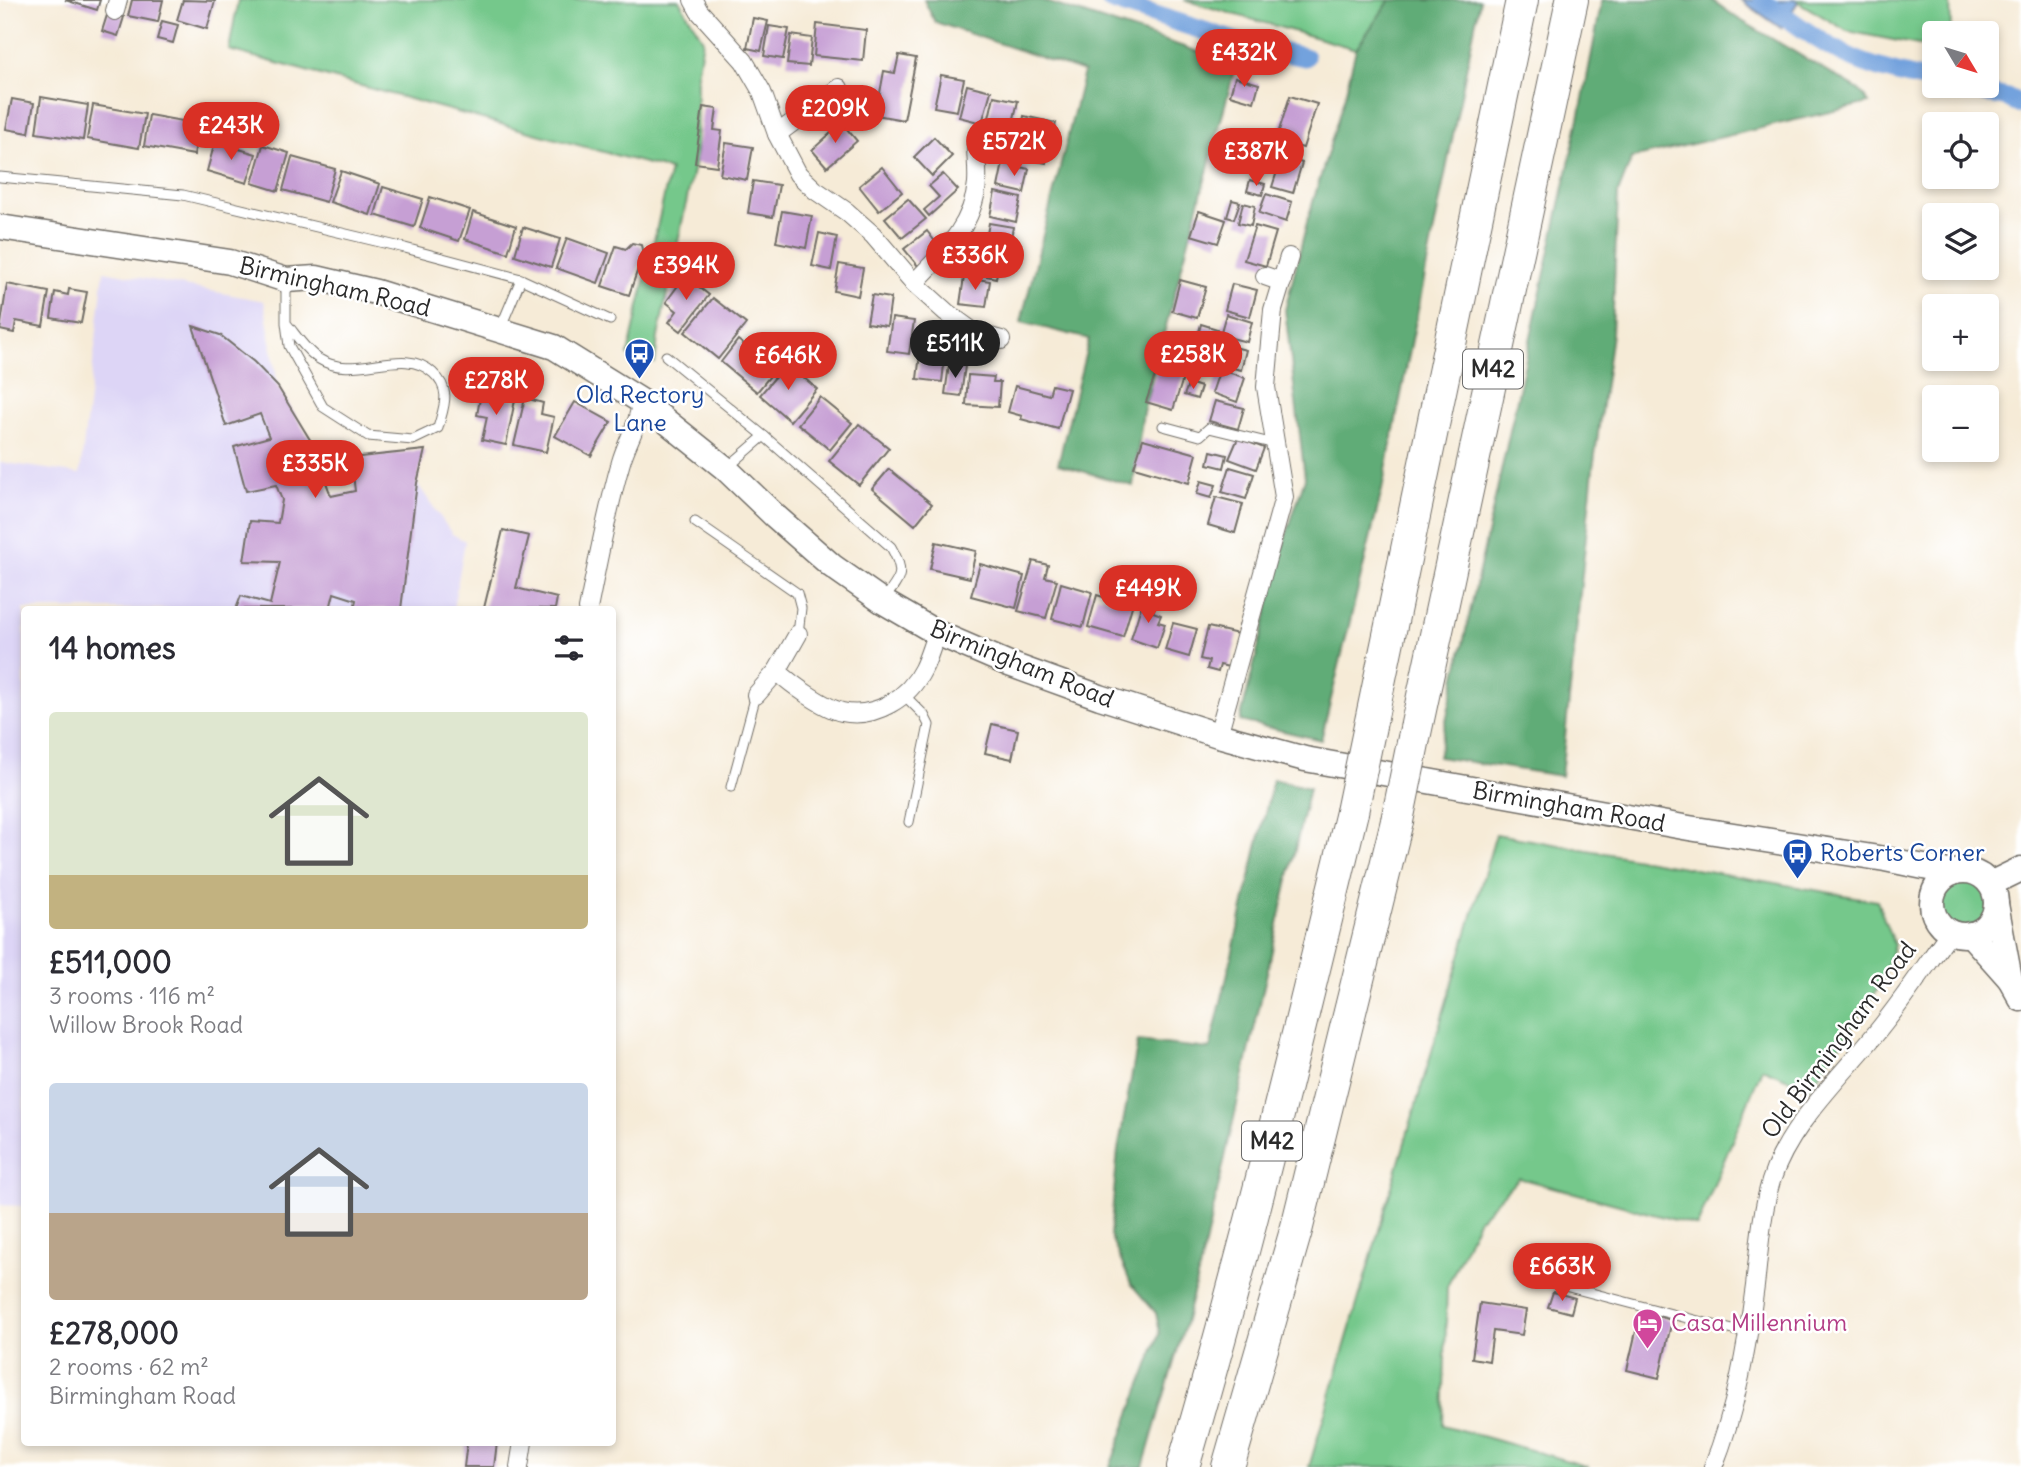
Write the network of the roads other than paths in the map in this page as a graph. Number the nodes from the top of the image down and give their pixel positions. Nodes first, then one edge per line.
1 (1522, 0) edge
2 (1572, 0) edge
3 (696, 5) edge
4 (839, 88) dead end
5 (777, 134) junction
6 (976, 144) dead end
7 (0, 177) edge
8 (0, 227) edge
9 (1289, 257) dead end
10 (521, 279) junction
11 (286, 280) junction
12 (914, 283) junction
13 (610, 320) dead end
14 (286, 323) junction
15 (500, 330) junction
16 (1001, 340) dead end
17 (666, 356) dead end
18 (641, 401) junction
19 (1163, 426) dead end
20 (764, 436) junction
21 (1275, 444) junction
22 (726, 469) junction
23 (695, 522) dead end
24 (882, 601) junction
25 (589, 606) edge
26 (937, 633) junction
27 (798, 634) joint
28 (777, 671) junction
29 (903, 694) junction
30 (756, 695) joint
31 (1218, 735) junction
32 (731, 787) dead end
33 (909, 822) dead end
34 (1885, 859) junction
35 (2021, 869) edge
36 (1953, 873) junction
37 (1993, 894) junction
38 (1932, 900) junction
39 (1960, 933) junction
40 (2016, 989) edge
41 (1519, 1274) dead end
42 (1748, 1334) junction
43 (523, 1446) edge
44 (520, 1467) edge
45 (1183, 1467) edge
46 (1228, 1467) edge
47 (1713, 1467) edge

1 - 45 highway, M42, bridge
2 - 46 highway, M42, bridge
3 - 5 street
4 - 5 street
5 - 12 street
6 - 12 street
7 - 10 lane
8 - 11 main road, Birmingham Road
9 - 21 street
10 - 13 lane
10 - 15 lane
11 - 14 lane
11 - 15 main road, Birmingham Road
12 - 16 street
14 - 14 lane
15 - 18 main road, Birmingham Road
17 - 20 lane
18 - 22 main road, Birmingham Road
18 - 25 street
19 - 21 lane
20 - 22 lane
20 - 24 lane
21 - 31 street
22 - 24 main road, Birmingham Road
23 - 27 lane
24 - 26 main road, Birmingham Road
26 - 29 street
26 - 31 main road, Birmingham Road
27 - 28 street
28 - 29 street
28 - 30 street
29 - 33 lane
30 - 32 lane
31 - 34 main road, Birmingham Road
34 - 36 main road, Birmingham Road
34 - 38 main road
35 - 37 main road
36 - 37 main road
36 - 38 main road
37 - 39 main road
37 - 40 main road
38 - 39 main road
39 - 40 main road
39 - 42 street, Old Birmingham Road
41 - 42 lane
42 - 47 street, Old Birmingham Road
43 - 44 street

